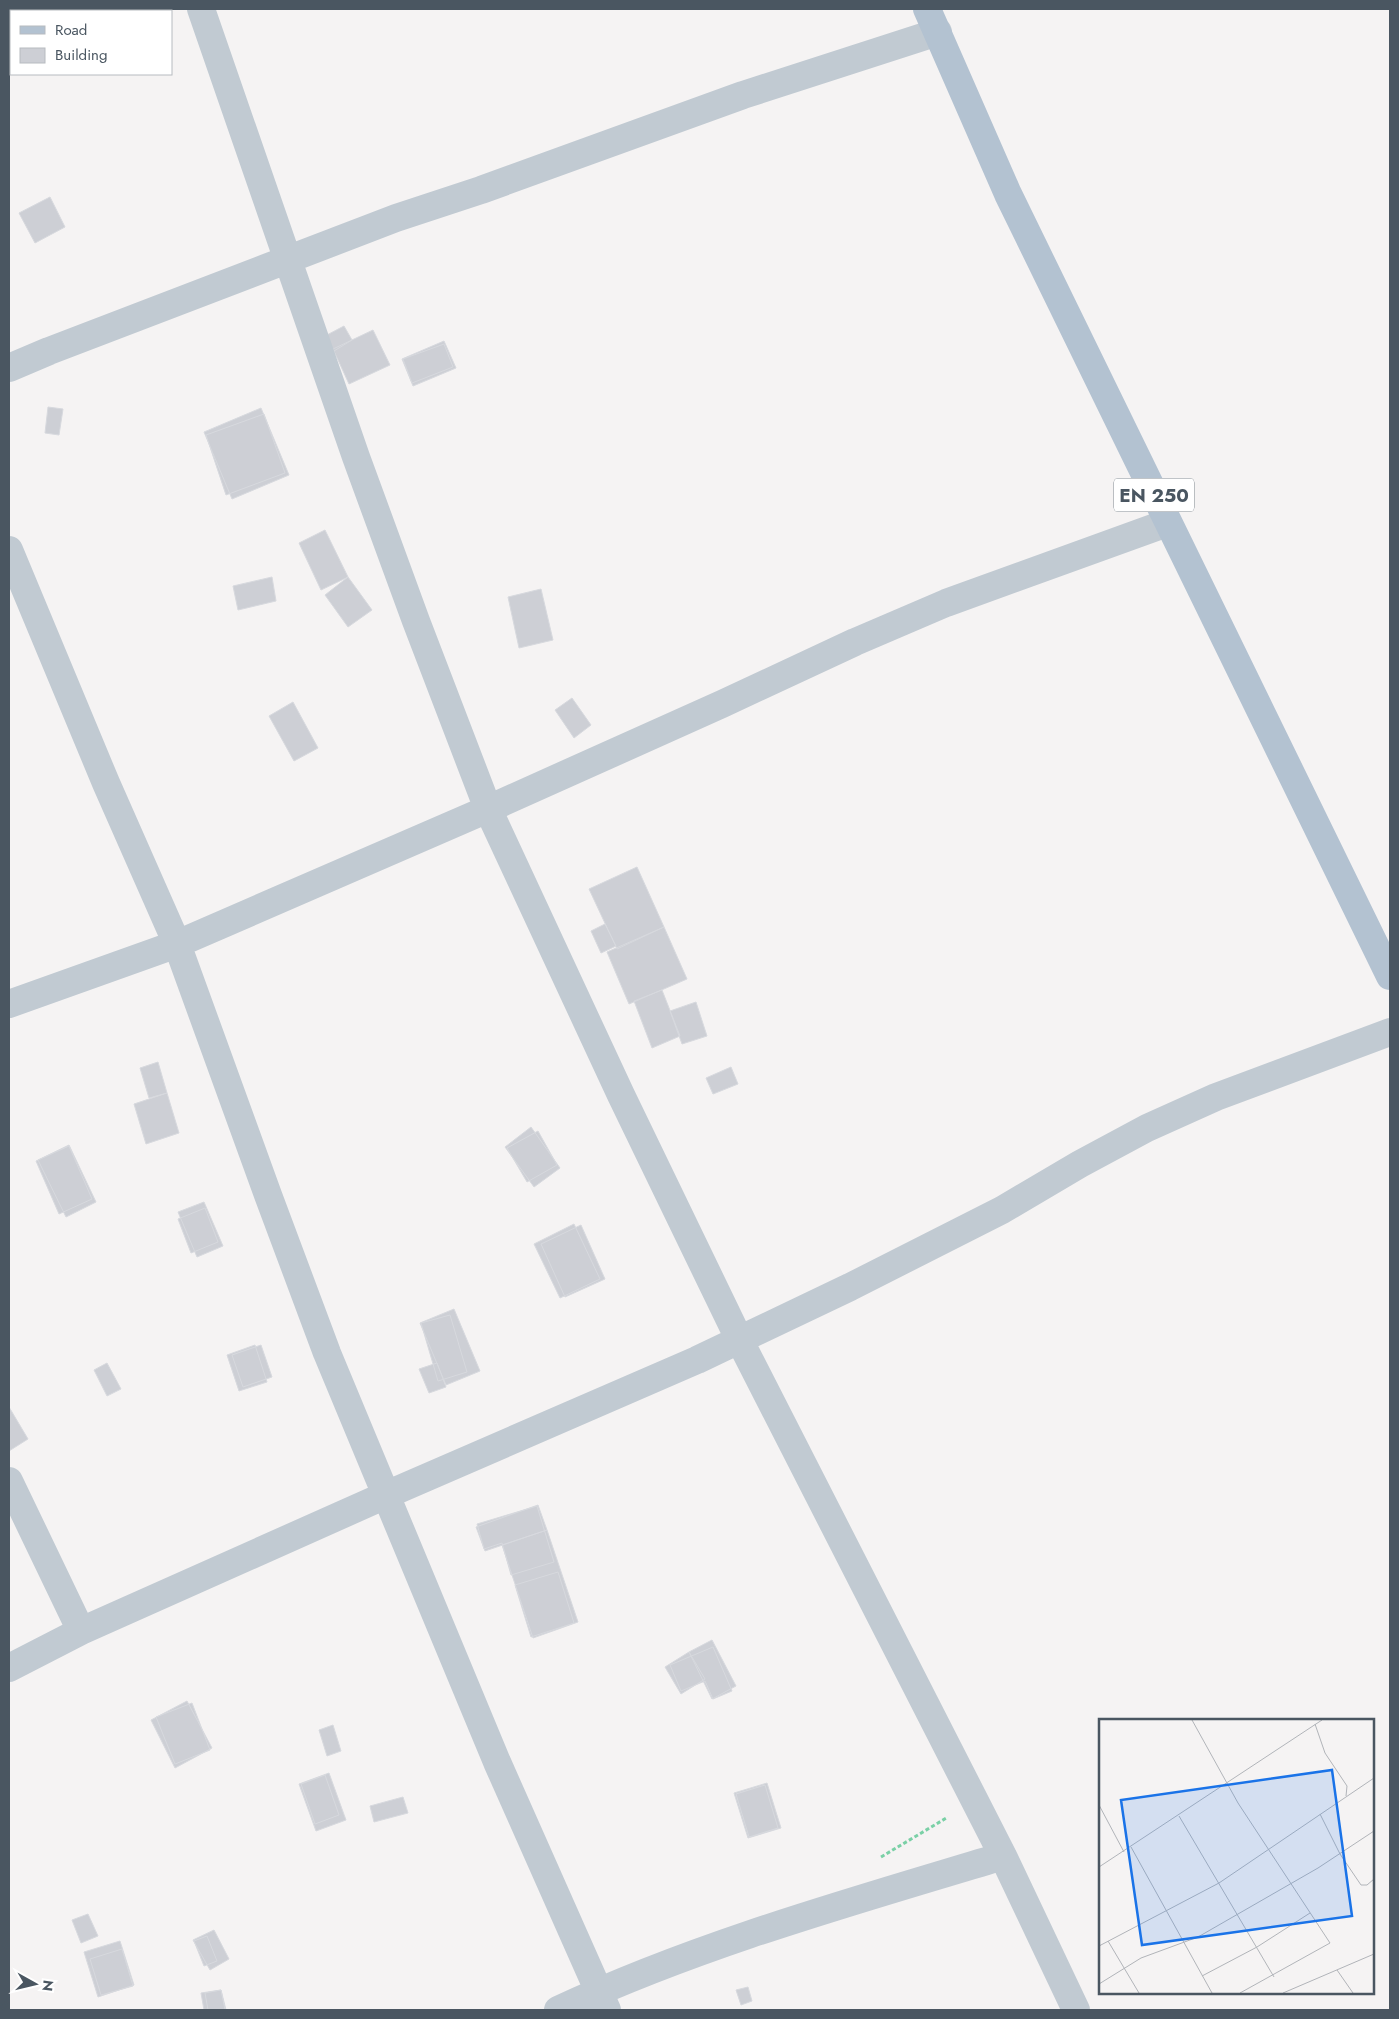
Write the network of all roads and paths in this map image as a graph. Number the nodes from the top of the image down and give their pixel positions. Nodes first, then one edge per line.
1 (202, 9) edge
2 (932, 20) edge
3 (288, 259) junction
4 (9, 368) edge
5 (1167, 523) junction
6 (9, 550) edge
7 (488, 809) junction
8 (177, 944) junction
9 (1390, 976) edge
10 (9, 1004) edge
11 (1390, 1032) edge
12 (739, 1339) junction
13 (9, 1481) edge
14 (386, 1496) junction
15 (81, 1631) junction
16 (9, 1668) edge
17 (1003, 1856) junction
18 (602, 2001) edge
19 (558, 2010) edge
20 (1076, 2010) edge

1 - 3 street
2 - 3 street
2 - 5 main road, EN 250
3 - 4 street
3 - 7 street
5 - 7 street
5 - 9 main road, EN 250
6 - 8 street
7 - 8 street
7 - 12 street
8 - 10 street
8 - 14 street
11 - 12 street
12 - 14 street
12 - 17 street
13 - 15 street
14 - 15 street
14 - 18 street
15 - 16 street
17 - 18 street
17 - 20 street
18 - 19 street

